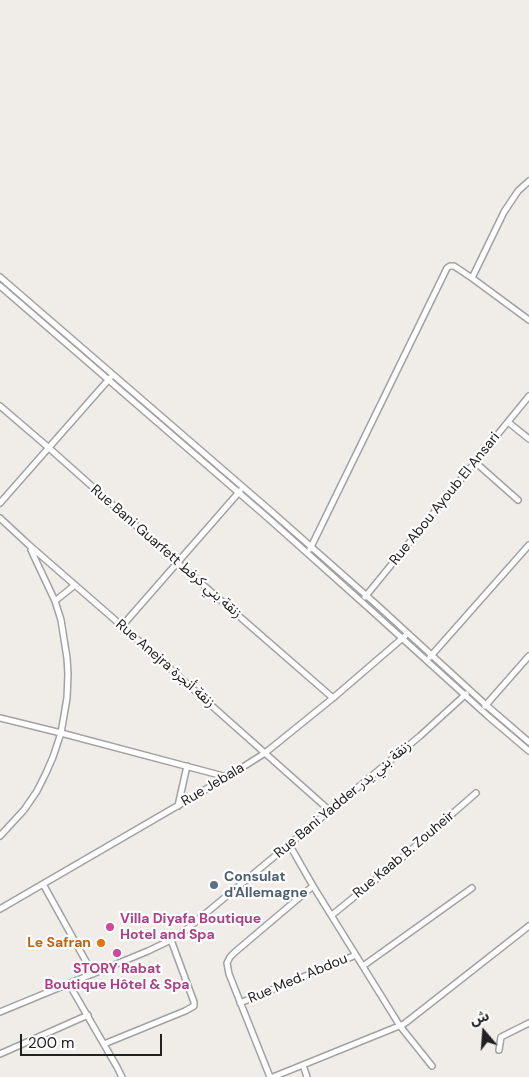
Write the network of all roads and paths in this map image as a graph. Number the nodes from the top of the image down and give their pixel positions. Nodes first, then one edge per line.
1 (529, 181) edge
2 (0, 277) edge
3 (472, 278) junction
4 (0, 286) edge
5 (529, 320) edge
6 (113, 375) junction
7 (109, 380) junction
8 (529, 396) edge
9 (0, 406) edge
10 (508, 422) junction
11 (529, 439) edge
12 (49, 448) junction
13 (475, 462) junction
14 (243, 488) junction
15 (239, 493) junction
16 (518, 500) dead end
17 (0, 503) edge
18 (0, 518) edge
19 (29, 545) junction
20 (529, 545) edge
21 (311, 547) junction
22 (307, 553) junction
23 (178, 563) junction
24 (75, 585) junction
25 (366, 596) junction
26 (55, 601) junction
27 (362, 601) junction
28 (122, 626) junction
29 (408, 634) junction
30 (403, 638) junction
31 (431, 655) junction
32 (529, 656) edge
33 (426, 660) junction
34 (470, 690) junction
35 (465, 695) junction
36 (333, 698) junction
37 (486, 705) junction
38 (481, 710) junction
39 (0, 718) edge
40 (61, 732) junction
41 (529, 742) edge
42 (529, 751) edge
43 (265, 753) junction
44 (187, 766) junction
45 (227, 777) junction
46 (476, 793) dead end
47 (178, 806) junction
48 (329, 810) junction
49 (0, 836) edge
50 (289, 844) junction
51 (43, 884) junction
52 (313, 886) junction
53 (472, 888) dead end
54 (0, 909) edge
55 (332, 915) junction
56 (529, 926) edge
57 (171, 940) junction
58 (356, 955) junction
59 (363, 966) junction
60 (93, 974) junction
61 (69, 984) junction
62 (240, 1003) junction
63 (0, 1012) edge
64 (88, 1016) junction
65 (529, 1023) edge
66 (400, 1026) junction
67 (104, 1044) junction
68 (499, 1050) dead end
69 (0, 1054) edge
70 (303, 1065) junction
71 (432, 1066) dead end
72 (122, 1077) edge
73 (271, 1077) edge
74 (307, 1077) edge

1 - 3 street
2 - 6 street
3 - 5 street
3 - 21 street
4 - 7 street
6 - 7 street
6 - 14 street
7 - 12 street
7 - 15 street
8 - 10 street, Rue Abou Ayoub El Ansari
9 - 12 street, Rue Bani Guarfett زنقة بني كرفط
10 - 11 street
10 - 13 street, Rue Abou Ayoub El Ansari
12 - 17 street
12 - 23 street, Rue Bani Guarfett زنقة بني كرفط
13 - 16 street
13 - 25 street, Rue Abou Ayoub El Ansari
14 - 15 street
14 - 21 street
15 - 22 street
15 - 23 street
18 - 19 street, Rue Anejra زنقة أنجرة
19 - 24 street, Rue Anejra زنقة أنجرة
19 - 26 street
20 - 31 street
21 - 22 street
21 - 25 street
22 - 27 street
23 - 28 street
23 - 36 street, Rue Bani Guarfett زنقة بني كرفط
24 - 26 street
24 - 28 street, Rue Anejra زنقة أنجرة
25 - 27 street, Rue Abou Ayoub El Ansari
25 - 29 street
26 - 40 street
27 - 30 street
28 - 43 street, Rue Anejra زنقة أنجرة
29 - 30 street, Rue Jebala
29 - 31 street
30 - 33 street
30 - 36 street, Rue Jebala
31 - 33 street
31 - 34 street
32 - 37 street
33 - 35 street
34 - 35 street, Rue Bani Yadder زنقة بني يدر
34 - 37 street
35 - 38 street
35 - 48 street, Rue Bani Yadder زنقة بني يدر
36 - 43 street, Rue Jebala
37 - 38 street
37 - 41 street
38 - 42 street
39 - 40 street
40 - 44 street
40 - 49 street
43 - 45 street, Rue Jebala
43 - 48 street, Rue Anejra زنقة أنجرة
44 - 45 street
44 - 47 street
45 - 47 street, Rue Jebala
46 - 55 street, Rue Kaab B. Zouheir
47 - 51 street, Rue Jebala
48 - 50 street, Rue Bani Yadder زنقة بني يدر
50 - 52 street, Rue Med. Abdou
50 - 57 street, Rue Bani Yadder زنقة بني يدر
51 - 54 street, Rue Jebala
51 - 60 street
52 - 55 street, Rue Med. Abdou
52 - 62 street
53 - 59 street
55 - 58 street, Rue Med. Abdou
56 - 66 street
57 - 60 street, Rue Bani Yadder زنقة بني يدر
57 - 67 street
58 - 59 street, Rue Med. Abdou
58 - 62 street, Rue Med. Abdou
59 - 66 street, Rue Med. Abdou
60 - 61 street, Rue Bani Yadder زنقة بني يدر
61 - 63 street, Rue Bani Yadder زنقة بني يدر
61 - 64 street
62 - 73 street
64 - 67 street
64 - 69 street
65 - 68 street
66 - 70 street
66 - 71 street, Rue Med. Abdou
67 - 72 street
70 - 73 street
70 - 74 street

